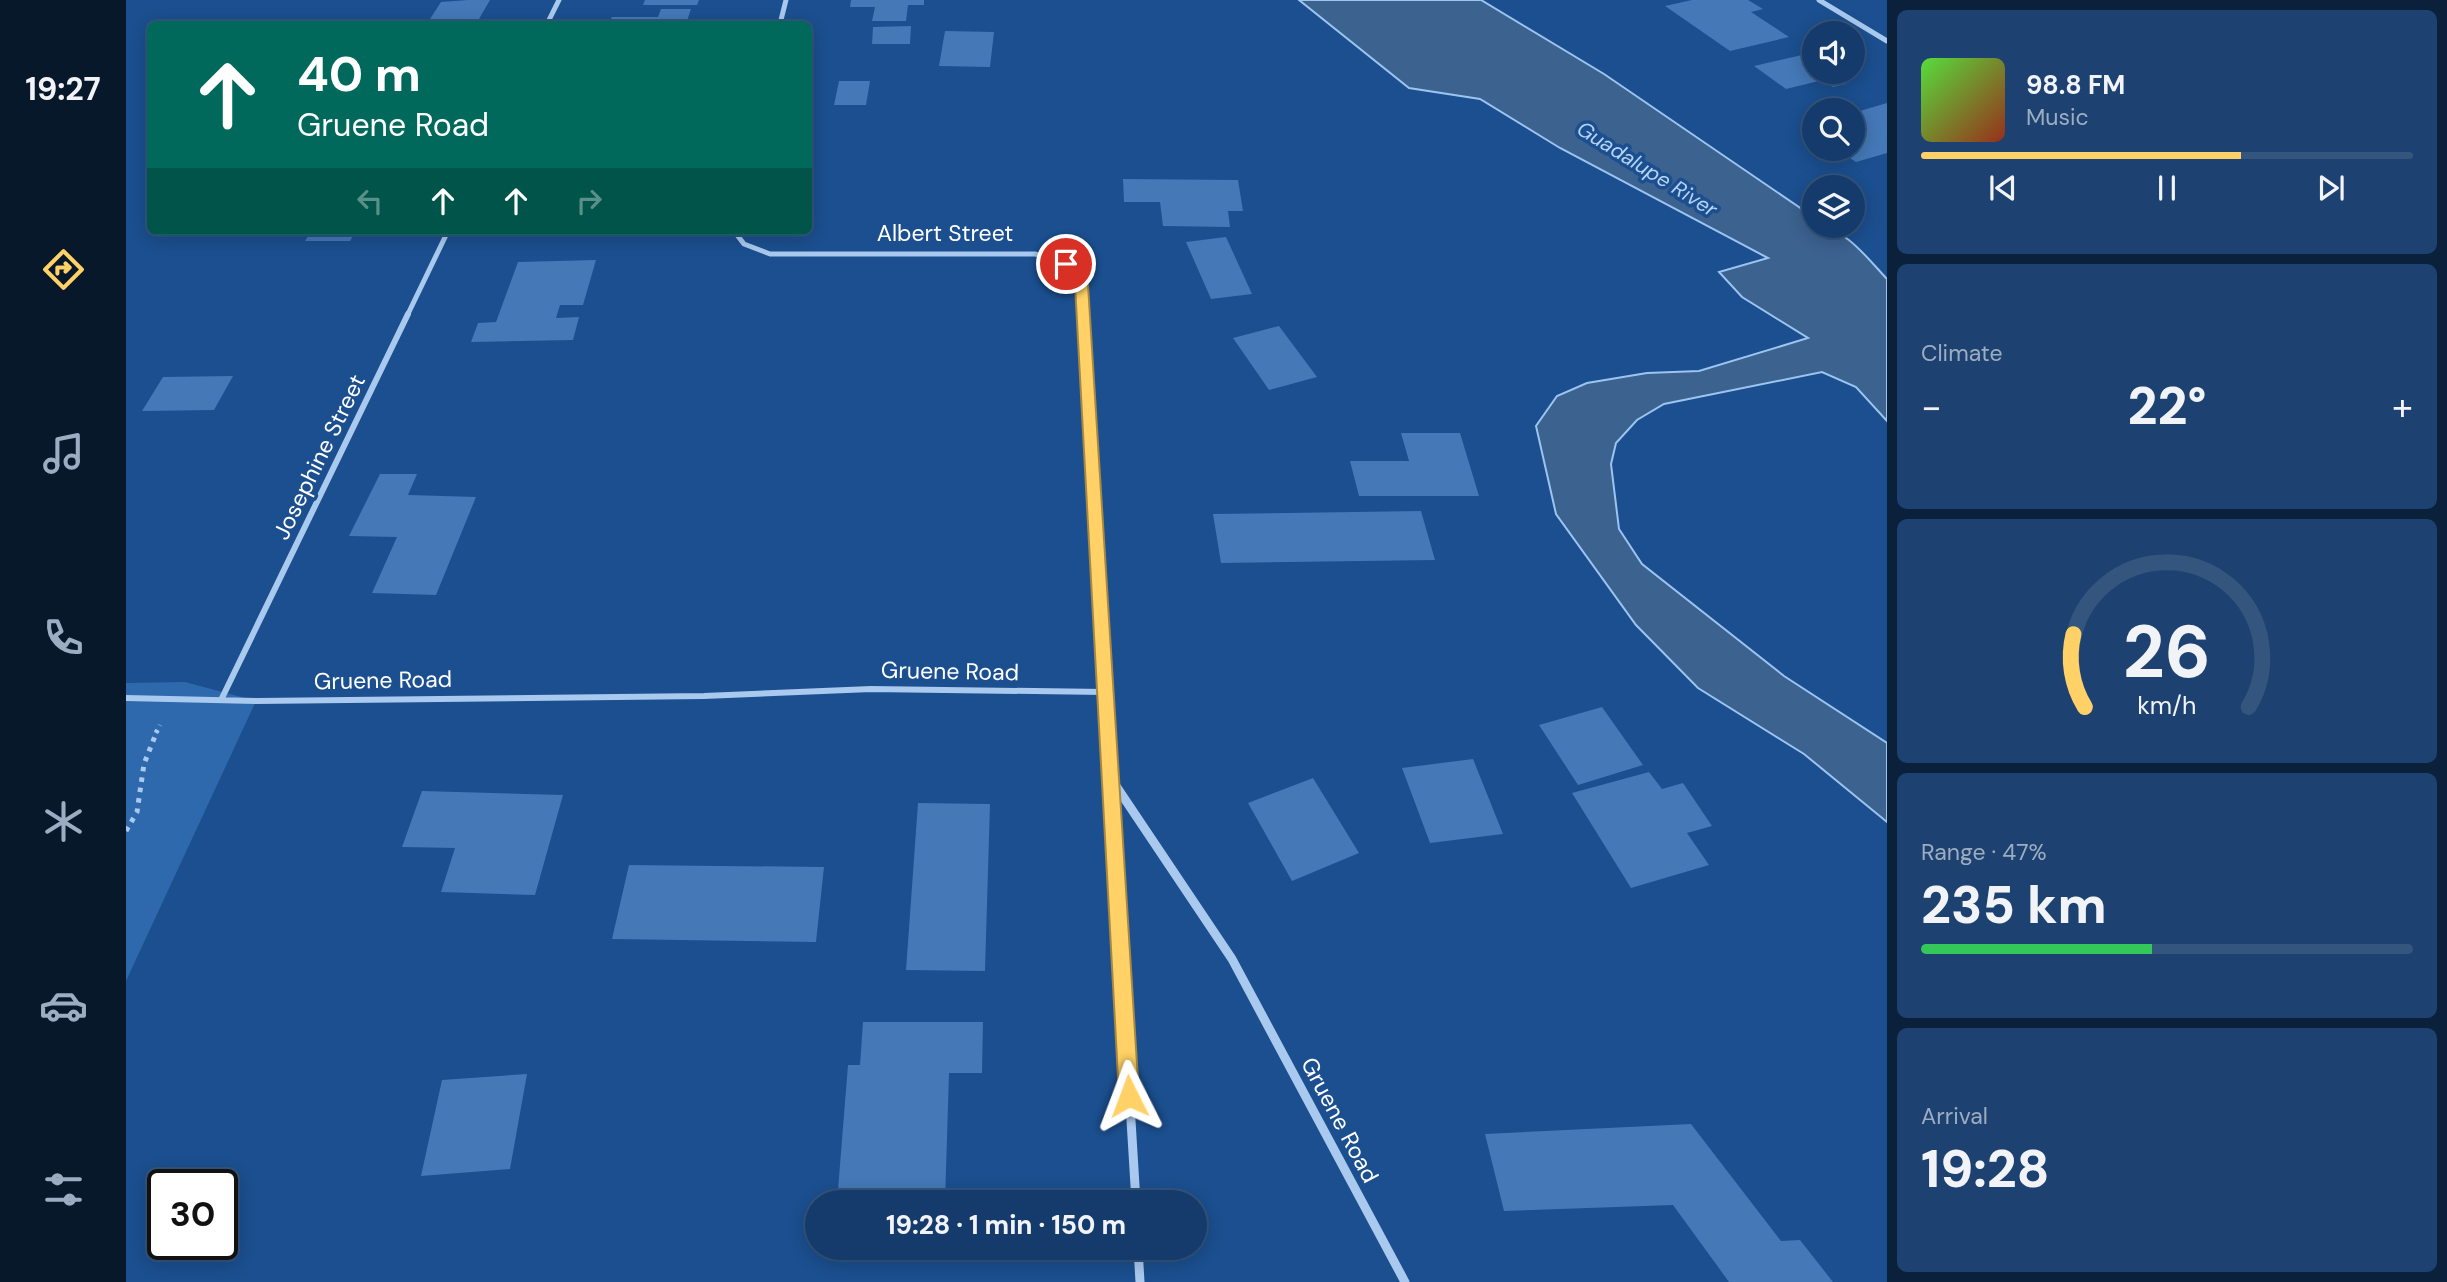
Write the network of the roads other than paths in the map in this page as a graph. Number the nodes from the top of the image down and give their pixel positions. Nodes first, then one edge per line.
1 (559, 0) edge
2 (786, 0) edge
3 (1819, 0) edge
4 (548, 21) edge
5 (781, 21) edge
6 (1887, 41) edge
7 (446, 235) edge
8 (735, 235) edge
9 (1104, 692) junction
10 (126, 698) edge
11 (222, 698) junction
12 (1110, 777) junction
13 (1135, 1190) edge
14 (1139, 1260) edge
15 (1140, 1282) edge
16 (1405, 1282) edge

1 - 4 street
2 - 5 street
3 - 6 street
7 - 11 street, Josephine Street
8 - 9 street, Albert Street
9 - 11 street, Gruene Road
9 - 12 street, Gruene Road
10 - 11 street, Gruene Road
12 - 13 street
12 - 16 street, Gruene Road
14 - 15 street

